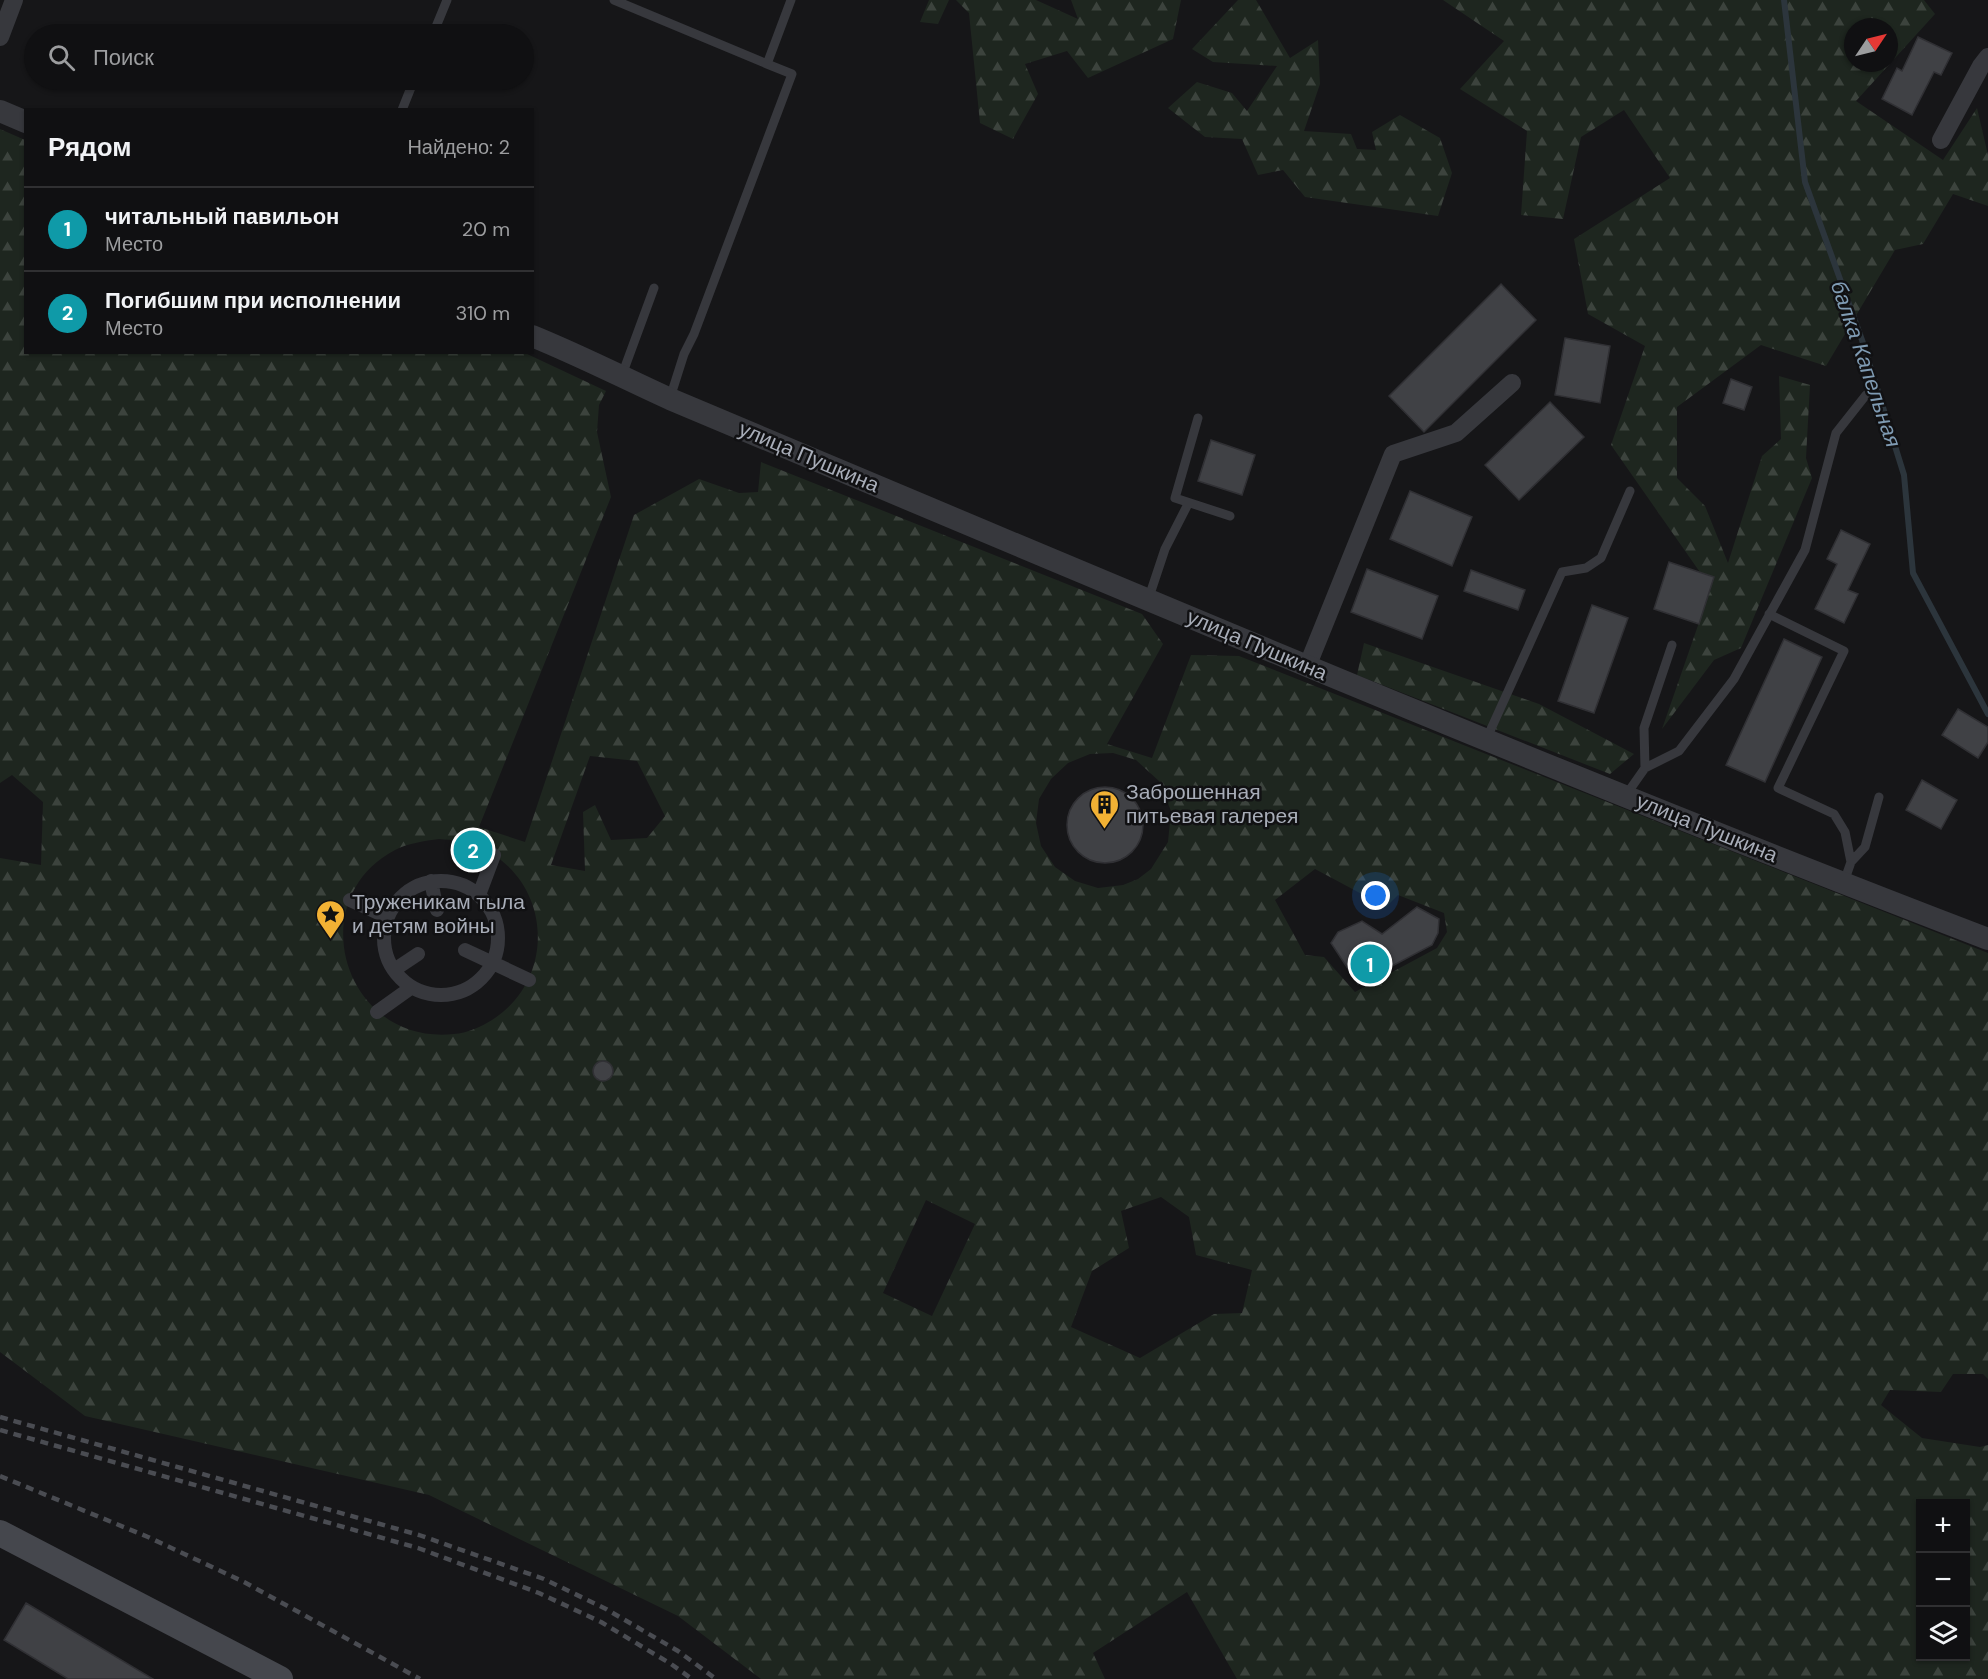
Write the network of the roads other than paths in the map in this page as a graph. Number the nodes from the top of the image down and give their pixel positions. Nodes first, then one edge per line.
1 (15, 0) edge
2 (447, 0) edge
3 (614, 0) edge
4 (791, 0) edge
5 (437, 24) edge
6 (0, 37) edge
7 (1988, 57) edge
8 (767, 64) junction
9 (410, 90) edge
10 (403, 108) edge
11 (0, 111) edge
12 (24, 121) edge
13 (1941, 140) dead end
14 (654, 288) dead end
15 (534, 337) edge
16 (621, 377) junction
17 (1512, 383) dead end
18 (1866, 395) dead end
19 (670, 399) junction
20 (1198, 418) dead end
21 (1630, 491) dead end
22 (1188, 504) junction
23 (1230, 516) dead end
24 (1148, 600) junction
25 (1769, 614) junction
26 (1672, 645) dead end
27 (1307, 667) junction
28 (1486, 740) junction
29 (1645, 768) junction
30 (1626, 795) junction
31 (1879, 797) dead end
32 (494, 855) dead end
33 (1847, 873) junction
34 (431, 881) junction
35 (479, 895) junction
36 (350, 900) dead end
37 (437, 910) dead end
38 (387, 917) junction
39 (1988, 939) edge
40 (465, 950) dead end
41 (418, 954) dead end
42 (492, 964) junction
43 (394, 970) junction
44 (530, 980) dead end
45 (412, 987) junction
46 (377, 1012) dead end
47 (0, 1533) edge
48 (280, 1679) edge

1 - 6 street
2 - 5 lane
3 - 8 lane
4 - 8 lane
7 - 13 street
8 - 19 lane
9 - 10 lane
11 - 12 street
14 - 16 lane
15 - 16 street, улица Пушкина
16 - 19 street, улица Пушкина
17 - 27 street
18 - 25 lane
19 - 24 street, улица Пушкина
20 - 22 lane
21 - 28 lane
22 - 23 lane
22 - 24 lane
24 - 27 street, улица Пушкина
25 - 29 lane
25 - 33 lane
26 - 29 lane
27 - 28 street, улица Пушкина
28 - 30 street, улица Пушкина
29 - 30 lane
30 - 33 street, улица Пушкина
31 - 33 lane
32 - 35 street
33 - 39 street, улица Пушкина
34 - 35 street
34 - 37 street
34 - 38 street
35 - 42 street
36 - 38 street
38 - 43 street
40 - 42 street
41 - 43 street
42 - 44 street
42 - 45 street
43 - 45 street
45 - 46 street
47 - 48 main road

